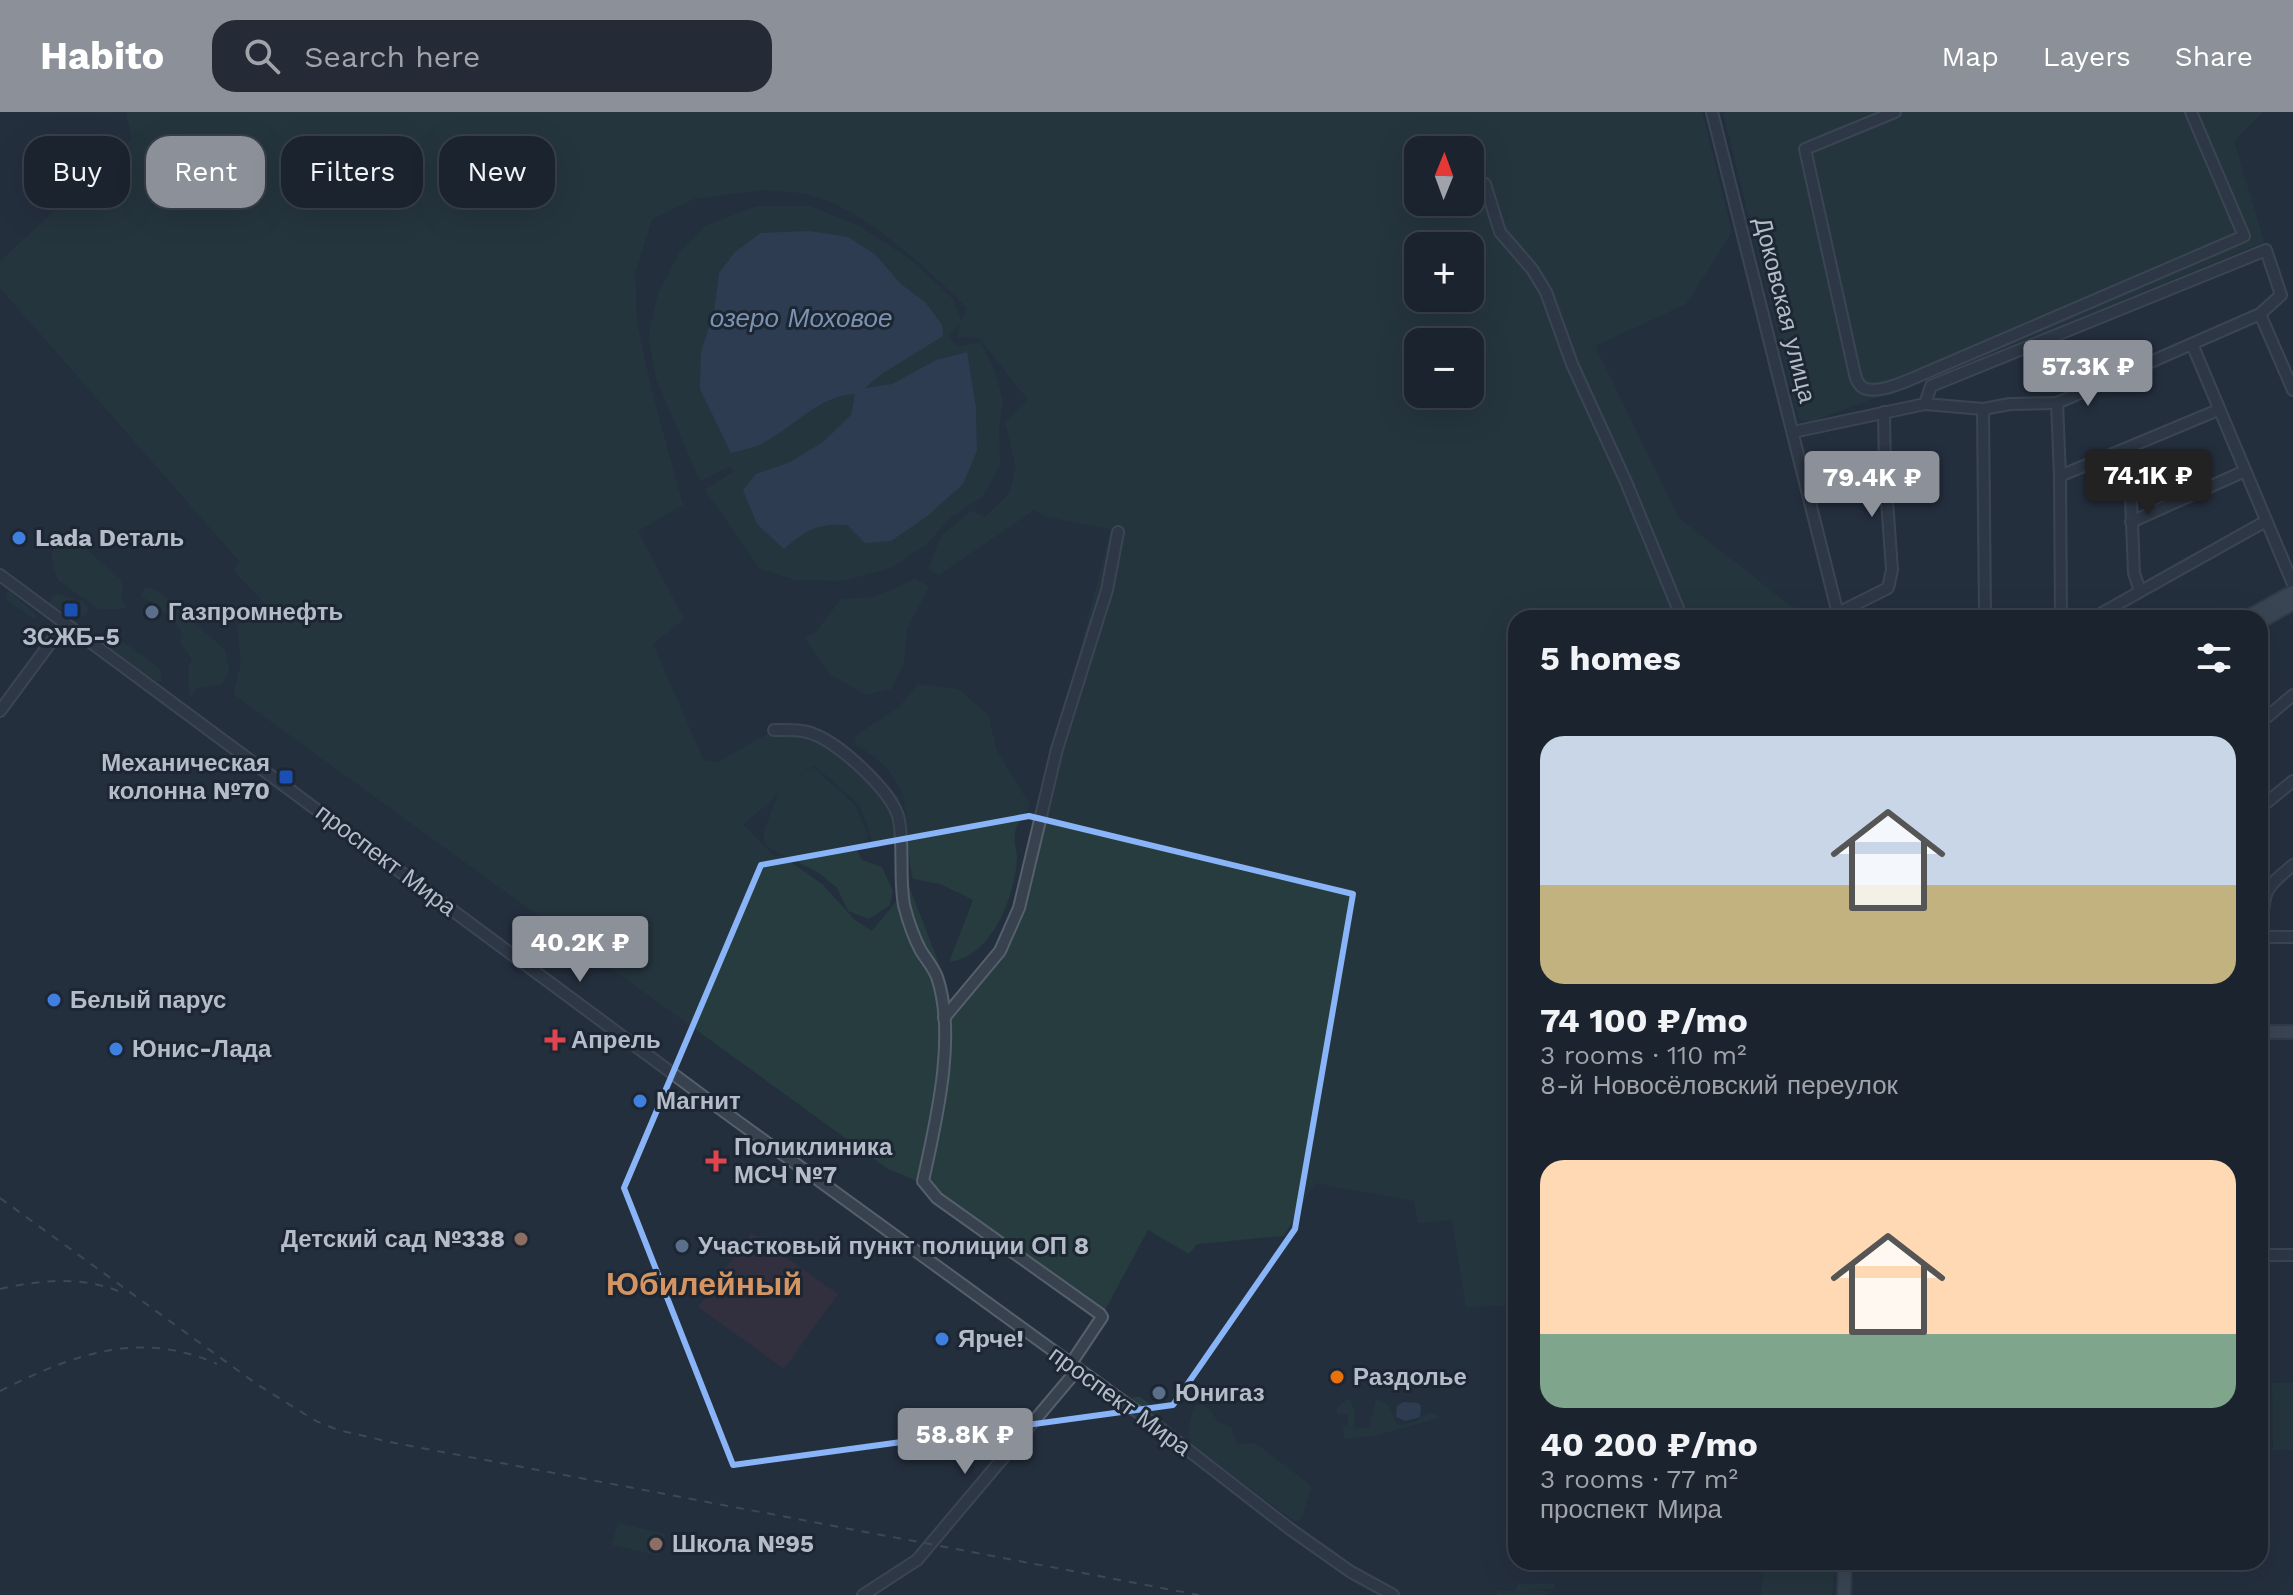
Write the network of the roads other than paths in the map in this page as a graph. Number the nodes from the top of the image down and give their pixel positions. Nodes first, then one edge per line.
1 (1712, 112) edge
2 (1895, 112) edge
3 (2191, 112) edge
4 (1485, 184) dead end
5 (2260, 314) junction
6 (2192, 344) junction
7 (2293, 390) edge
8 (2057, 403) junction
9 (1925, 404) junction
10 (1983, 409) junction
11 (2218, 410) junction
12 (1884, 412) junction
13 (1793, 432) junction
14 (2129, 448) junction
15 (2245, 471) junction
16 (2060, 476) junction
17 (2266, 521) junction
18 (2131, 522) junction
19 (1118, 532) dead end
20 (0, 575) edge
21 (2293, 584) edge
22 (2140, 591) junction
23 (2293, 592) edge
24 (2293, 603) edge
25 (1679, 610) edge
26 (1837, 610) edge
27 (1849, 610) edge
28 (1985, 610) edge
29 (2061, 610) edge
30 (2107, 610) edge
31 (2260, 610) edge
32 (2268, 617) edge
33 (65, 623) junction
34 (2293, 695) edge
35 (0, 711) edge
36 (2268, 716) edge
37 (774, 730) dead end
38 (2293, 781) edge
39 (2268, 801) edge
40 (2293, 865) edge
41 (2268, 891) edge
42 (2268, 937) edge
43 (2293, 937) edge
44 (944, 1018) junction
45 (2268, 1032) edge
46 (2293, 1032) edge
47 (2268, 1255) edge
48 (2293, 1255) edge
49 (1073, 1367) junction
50 (1845, 1570) edge
51 (863, 1595) edge
52 (1393, 1595) edge
53 (1844, 1595) edge

1 - 13 street, Доковская улица
2 - 3 street
4 - 25 street
5 - 6 street
5 - 7 street
5 - 9 street
6 - 8 street
6 - 11 street
8 - 10 street
8 - 16 street
9 - 10 street
9 - 12 street
10 - 28 street
11 - 14 street
11 - 15 street
12 - 13 street
12 - 27 street, Доковская улица
13 - 26 street, Доковская улица
14 - 16 street
14 - 18 street
15 - 17 street
15 - 18 street
16 - 29 street
17 - 21 street
17 - 22 street
18 - 22 street
19 - 44 street
20 - 33 street, проспект Мира
22 - 30 street
23 - 31 main road
24 - 32 main road
33 - 35 street
33 - 49 street, проспект Мира
34 - 36 street
37 - 44 street
38 - 39 street
40 - 41 street
42 - 43 street
44 - 49 street
45 - 46 main road
47 - 48 street
49 - 51 street
49 - 52 street, проспект Мира
50 - 53 main road

